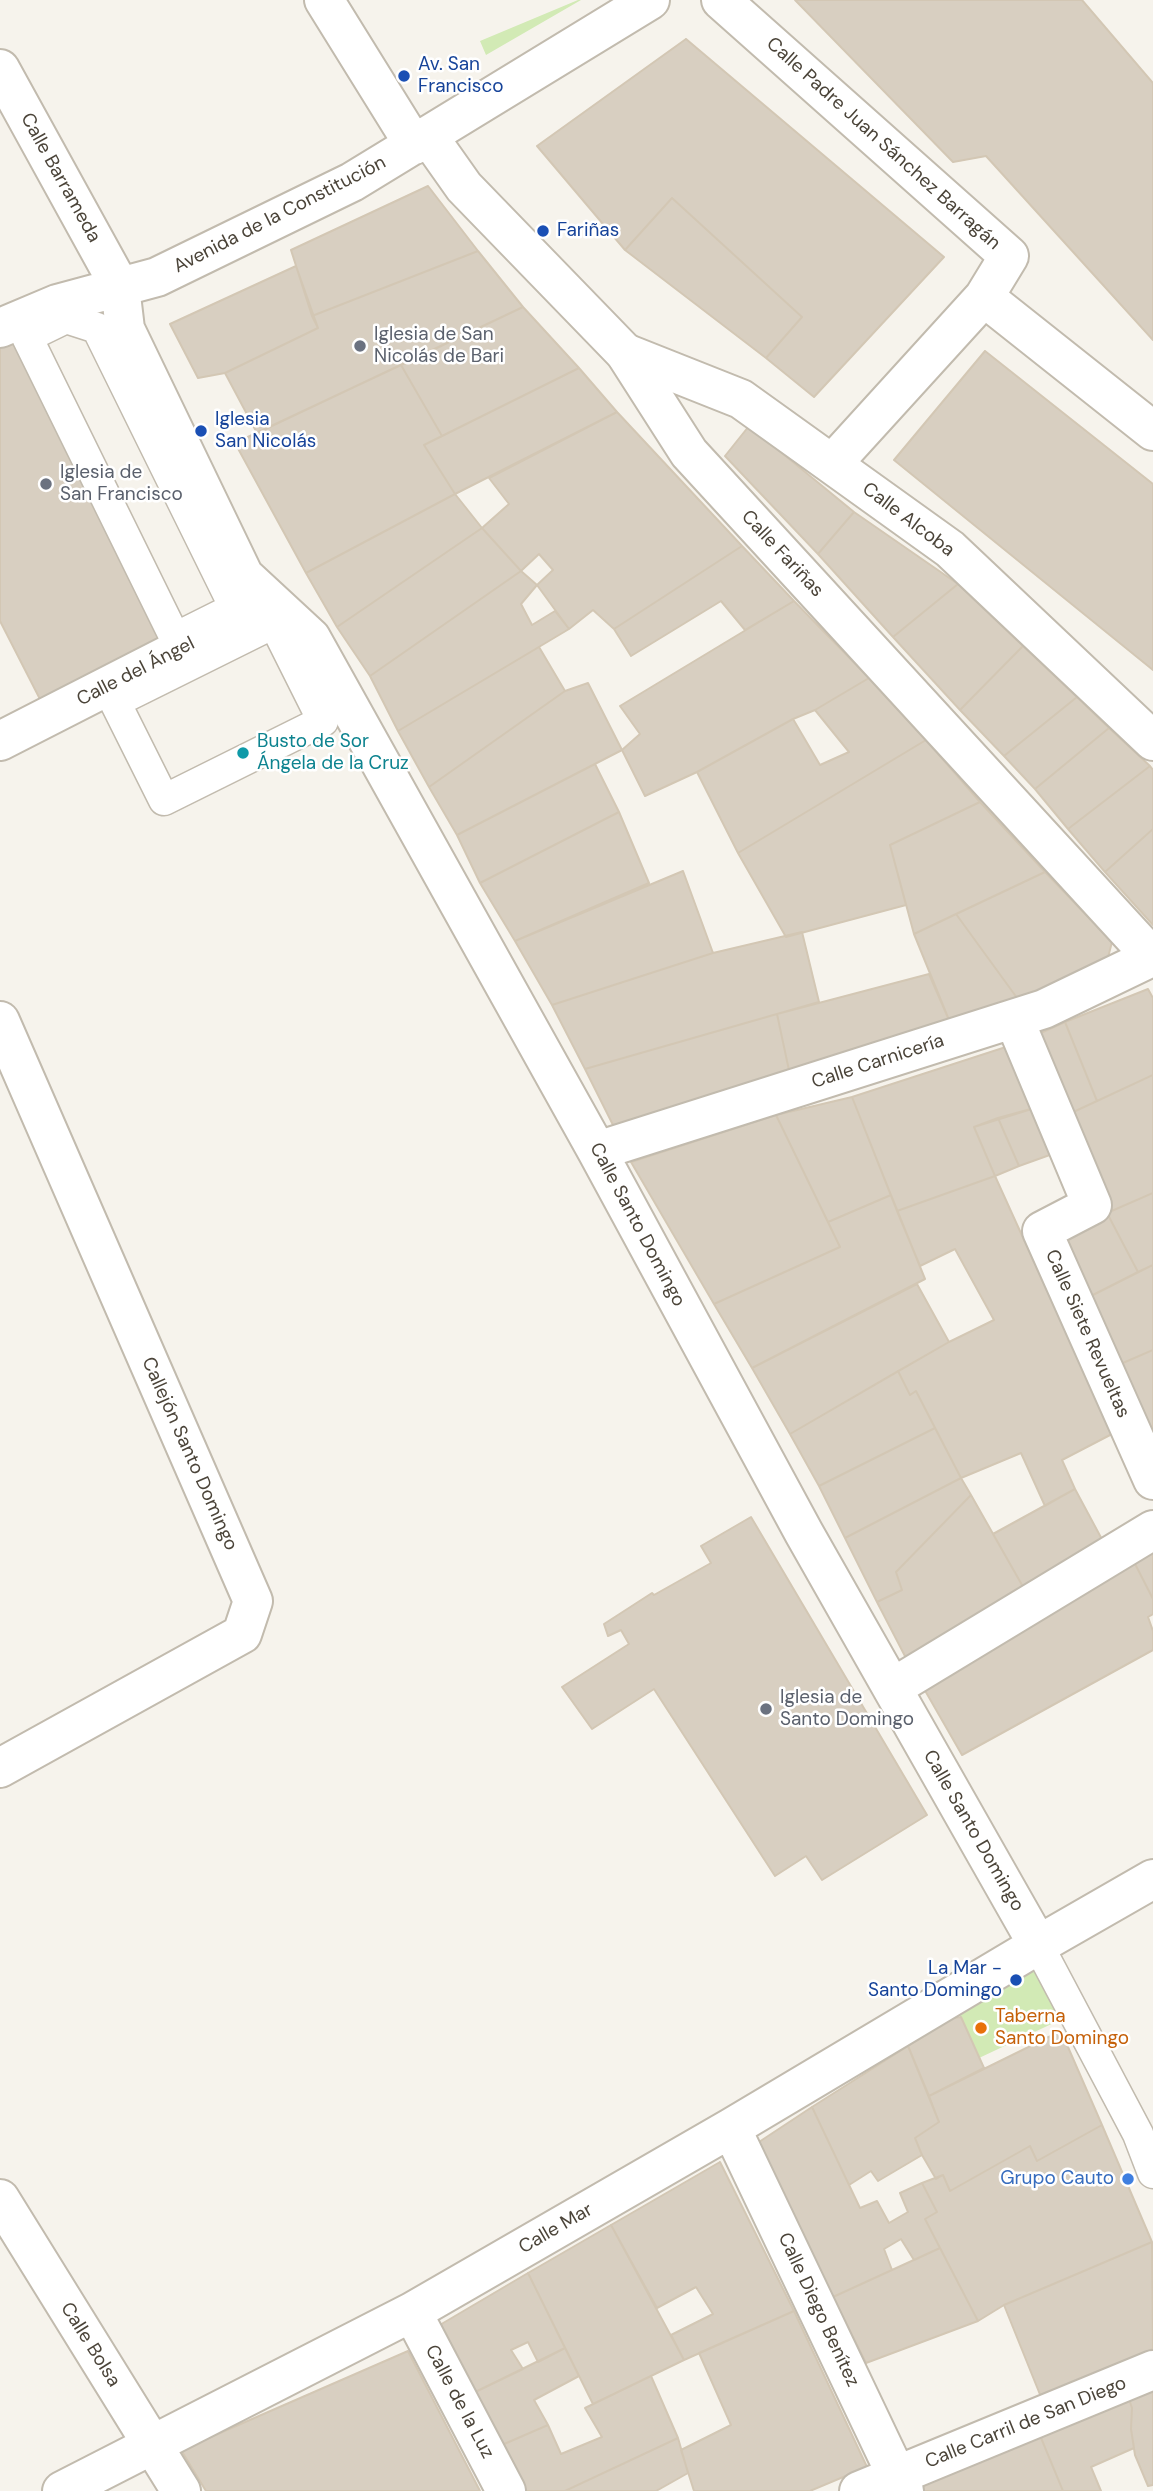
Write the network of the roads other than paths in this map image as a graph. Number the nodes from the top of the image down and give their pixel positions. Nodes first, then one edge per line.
1 (324, 0) edge
2 (650, 0) edge
3 (721, 0) edge
4 (0, 69) edge
5 (421, 141) junction
6 (120, 287) junction
7 (984, 297) junction
8 (0, 328) edge
9 (625, 354) junction
10 (1153, 431) edge
11 (832, 464) junction
12 (272, 602) junction
13 (176, 638) joint
14 (0, 741) edge
15 (1153, 741) edge
16 (164, 800) joint
17 (1152, 957) edge
18 (1014, 1019) junction
19 (0, 1021) edge
20 (597, 1151) junction
21 (1153, 1480) edge
22 (1153, 1530) edge
23 (891, 1688) junction
24 (0, 1768) edge
25 (1153, 1879) edge
26 (1038, 1945) junction
27 (731, 2128) junction
28 (1153, 2173) edge
29 (0, 2199) edge
30 (412, 2312) junction
31 (1153, 2370) edge
32 (153, 2446) junction
33 (900, 2483) edge
34 (62, 2491) edge
35 (181, 2491) edge
36 (506, 2491) edge
37 (859, 2491) edge

1 - 5 street, Calle Fariñas
2 - 5 street, Avenida de la Constitución
3 - 7 street, Calle Padre Juan Sánchez Barragán
4 - 6 street, Calle Barrameda
5 - 6 street, Avenida de la Constitución
5 - 9 street, Calle Fariñas
6 - 8 street, Avenida de la Constitución
6 - 12 street, Calle Santo Domingo
7 - 10 street
7 - 11 street, Calle Padre Juan Sánchez Barragán
9 - 11 street, Calle Alcoba
9 - 17 street, Calle Fariñas
11 - 15 street, Calle Alcoba
12 - 14 street, Calle del Ángel
12 - 20 street, Calle Santo Domingo
13 - 13 street
16 - 16 street
17 - 18 street, Calle Carnicería
18 - 20 street, Calle Carnicería
18 - 21 street, Calle Siete Revueltas
19 - 24 street, Callejón Santo Domingo
20 - 23 street, Calle Santo Domingo
22 - 23 street
23 - 26 street, Calle Santo Domingo
25 - 26 street, Calle Mar
26 - 27 street, Calle Mar
26 - 28 street, Calle Santo Domingo
27 - 30 street, Calle Mar
27 - 33 street, Calle Diego Benítez
29 - 32 street, Calle Bolsa
30 - 32 street, Calle Mar
30 - 36 street, Calle de la Luz
31 - 33 street, Calle Carril de San Diego
32 - 34 street, Calle Mar
32 - 35 street, Calle Bolsa
33 - 37 street, Calle Carril de San Diego

